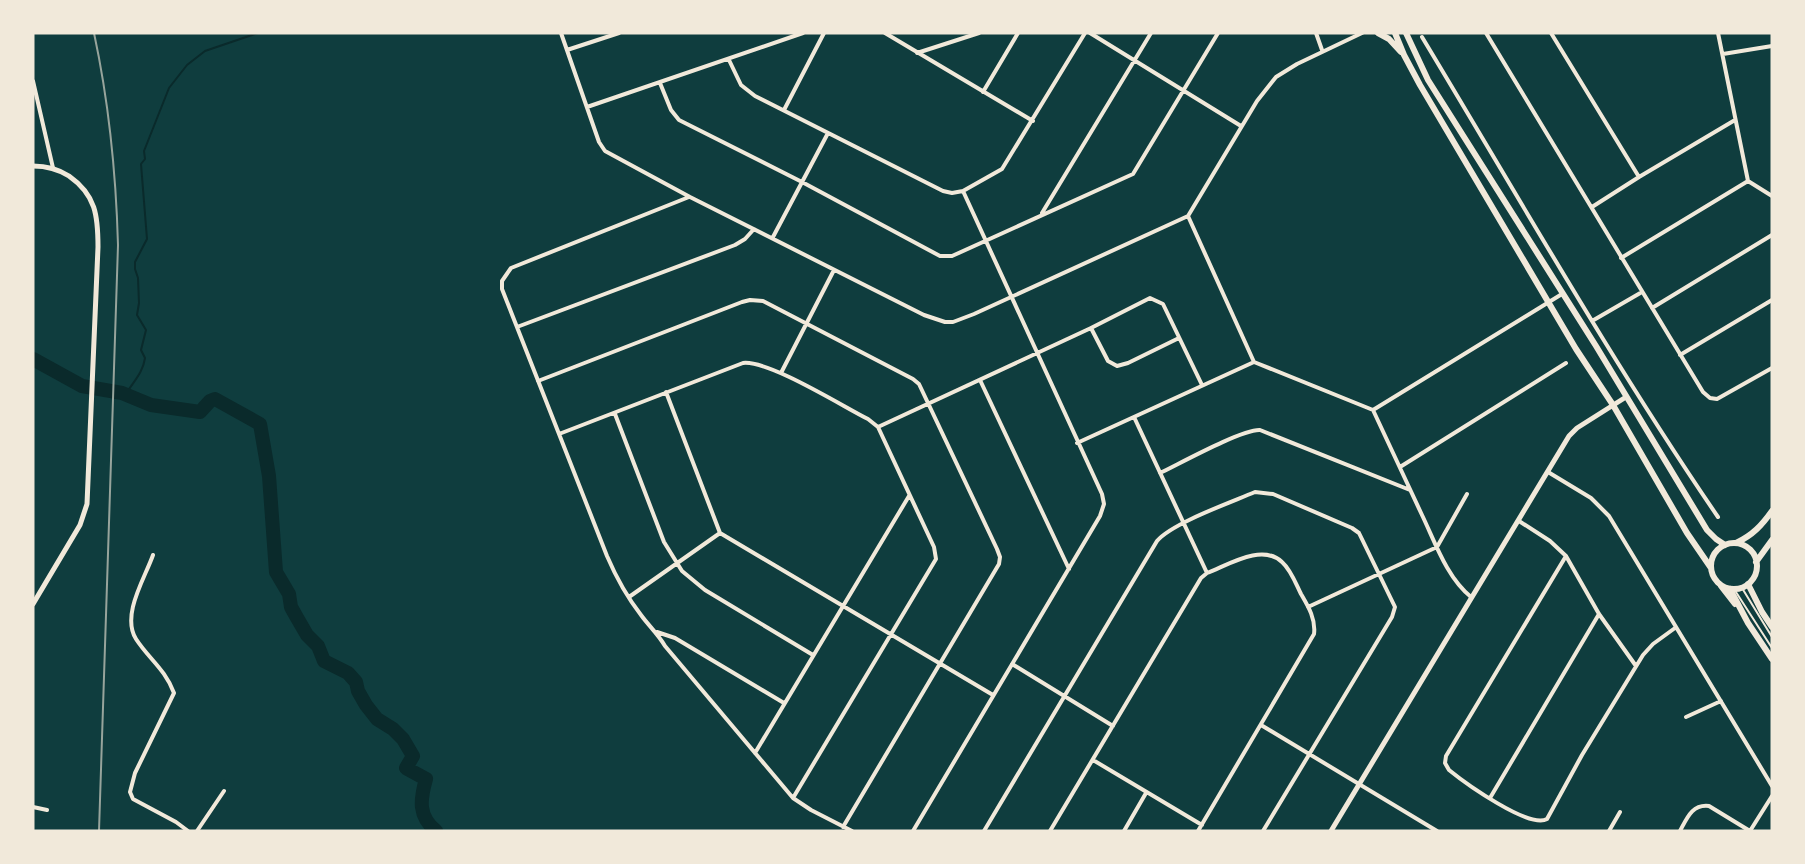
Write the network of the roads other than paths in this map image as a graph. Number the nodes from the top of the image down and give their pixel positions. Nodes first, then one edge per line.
1 (561, 33) edge
2 (619, 33) edge
3 (803, 33) edge
4 (824, 33) edge
5 (885, 33) edge
6 (979, 33) edge
7 (1018, 33) edge
8 (1084, 33) edge
9 (1090, 33) edge
10 (1151, 33) edge
11 (1218, 33) edge
12 (1316, 33) edge
13 (1362, 33) edge
14 (1378, 33) edge
15 (1395, 33) edge
16 (1486, 33) edge
17 (1551, 33) edge
18 (1718, 33) edge
19 (1408, 35) edge
20 (1422, 37) dead end
21 (1772, 46) edge
22 (567, 50) junction
23 (1322, 50) junction
24 (916, 53) junction
25 (1723, 54) junction
26 (1404, 55) junction
27 (729, 60) junction
28 (1134, 61) junction
29 (33, 81) edge
30 (660, 83) junction
31 (1183, 91) junction
32 (983, 92) junction
33 (587, 107) junction
34 (784, 110) junction
35 (1736, 120) junction
36 (1033, 121) junction
37 (1241, 126) junction
38 (828, 133) junction
39 (33, 166) edge
40 (53, 168) junction
41 (1639, 177) junction
42 (1748, 181) junction
43 (802, 182) junction
44 (963, 191) junction
45 (1772, 196) edge
46 (690, 197) junction
47 (1592, 207) junction
48 (1041, 214) junction
49 (1188, 216) junction
50 (754, 229) junction
51 (1772, 235) edge
52 (772, 237) junction
53 (986, 242) junction
54 (1621, 258) junction
55 (834, 270) junction
56 (1642, 292) junction
57 (1562, 294) junction
58 (1011, 297) junction
59 (1772, 300) edge
60 (1549, 302) junction
61 (1652, 308) junction
62 (1592, 321) junction
63 (806, 323) junction
64 (517, 327) junction
65 (1090, 328) junction
66 (1179, 338) junction
67 (1036, 353) junction
68 (1680, 355) junction
69 (1254, 362) junction
70 (1566, 363) dead end
71 (1772, 368) edge
72 (781, 373) junction
73 (980, 380) junction
74 (538, 381) junction
75 (1202, 386) junction
76 (666, 392) junction
77 (1626, 397) junction
78 (929, 405) junction
79 (1613, 405) junction
80 (1373, 410) junction
81 (615, 414) junction
82 (1134, 417) junction
83 (878, 427) junction
84 (559, 434) junction
85 (1077, 443) junction
86 (1400, 467) junction
87 (1548, 472) junction
88 (1160, 473) junction
89 (1410, 490) junction
90 (1467, 494) dead end
91 (909, 496) junction
92 (1772, 511) edge
93 (1718, 517) dead end
94 (1519, 521) junction
95 (1184, 524) junction
96 (720, 532) junction
97 (1772, 540) edge
98 (1736, 543) junction
99 (1725, 545) junction
100 (1437, 547) junction
101 (153, 555) dead end
102 (1566, 556) junction
103 (1756, 562) junction
104 (677, 564) junction
105 (1069, 568) junction
106 (1711, 568) junction
107 (1207, 573) junction
108 (1378, 573) junction
109 (1719, 584) junction
110 (1748, 584) junction
111 (1742, 588) junction
112 (1732, 589) junction
113 (629, 597) junction
114 (1471, 597) junction
115 (33, 604) edge
116 (842, 605) junction
117 (1308, 607) junction
118 (1599, 614) junction
119 (1746, 619) junction
120 (1772, 627) edge
121 (1675, 628) junction
122 (656, 632) junction
123 (891, 636) junction
124 (1772, 637) edge
125 (1772, 648) edge
126 (813, 655) junction
127 (1772, 659) edge
128 (940, 664) junction
129 (1012, 664) junction
130 (1636, 666) junction
131 (993, 695) junction
132 (1064, 696) junction
133 (1721, 702) junction
134 (784, 703) junction
135 (1686, 717) dead end
136 (1261, 725) junction
137 (1113, 726) junction
138 (755, 753) junction
139 (1309, 754) junction
140 (1093, 760) junction
141 (1359, 784) junction
142 (1772, 786) edge
143 (224, 791) dead end
144 (1146, 793) junction
145 (1772, 796) edge
146 (793, 798) junction
147 (1490, 798) junction
148 (33, 807) edge
149 (47, 810) dead end
150 (1620, 812) dead end
151 (1202, 825) junction
152 (843, 827) junction
153 (188, 831) edge
154 (197, 831) edge
155 (852, 831) edge
156 (913, 831) edge
157 (984, 831) edge
158 (1050, 831) edge
159 (1124, 831) edge
160 (1198, 831) edge
161 (1263, 831) edge
162 (1331, 831) edge
163 (1437, 831) edge
164 (1609, 831) edge
165 (1680, 831) edge
166 (1750, 831) edge

1 - 22 street
2 - 22 street
3 - 27 street
4 - 34 street
5 - 24 street
6 - 24 street
7 - 32 street
8 - 36 street
9 - 28 street
10 - 28 street
11 - 31 street
12 - 23 street
13 - 23 street
14 - 26 main road
15 - 26 main road
16 - 47 street
17 - 41 street
18 - 25 street
19 - 57 main road
20 - 62 street
21 - 25 street
22 - 33 street
23 - 37 street
24 - 32 street
25 - 35 street
26 - 60 main road
27 - 30 street
27 - 34 street
28 - 31 street
28 - 48 street
29 - 40 street
30 - 33 street
30 - 43 street
31 - 37 street
31 - 48 street
32 - 36 street
33 - 46 street
34 - 38 street
35 - 41 street
35 - 42 street
36 - 44 street
37 - 49 street
38 - 43 street
38 - 44 street
39 - 40 street
40 - 115 street
41 - 47 street
42 - 45 street
42 - 54 street
43 - 52 street
43 - 53 street
44 - 53 street
46 - 50 street
46 - 64 street
47 - 54 street
48 - 53 street
49 - 58 street
49 - 69 street
50 - 52 street
50 - 64 street
51 - 61 street
52 - 55 street
53 - 58 street
54 - 56 street
55 - 58 street
55 - 63 street
56 - 61 street
56 - 62 street
57 - 60 street
57 - 77 main road
58 - 67 street
59 - 68 street
60 - 79 main road
60 - 80 street
61 - 68 street
62 - 93 street
63 - 72 street
63 - 74 street
63 - 78 street
64 - 74 street
65 - 66 street
65 - 66 street
65 - 67 street
66 - 75 street
67 - 73 street
67 - 85 street
68 - 71 street
69 - 75 street
69 - 80 street
70 - 86 street
72 - 76 street
72 - 83 street
73 - 78 street
73 - 105 street
74 - 84 street
75 - 82 street
76 - 81 street
76 - 96 street
77 - 79 street
77 - 99 main road
78 - 83 street
78 - 128 street
79 - 87 street
79 - 106 main road
80 - 86 street
81 - 84 street
81 - 104 street
82 - 85 street
82 - 88 street
83 - 91 street
84 - 113 street
85 - 105 street
86 - 89 street
87 - 94 street
87 - 121 street
88 - 89 street
88 - 95 street
89 - 100 street
90 - 100 street
91 - 116 street
91 - 123 street
92 - 98 main road
94 - 102 street
94 - 114 street
95 - 107 street
95 - 108 street
95 - 132 street
96 - 104 street
96 - 116 street
97 - 103 main road
98 - 99 main road
98 - 103 main road
99 - 106 main road
100 - 108 street
100 - 114 street
101 - 153 street
102 - 118 street
102 - 147 street
103 - 110 main road
104 - 113 street
104 - 126 street
105 - 129 street
106 - 109 main road
107 - 117 street
107 - 137 street
108 - 117 street
108 - 139 street
109 - 112 main road
109 - 119 main road
110 - 111 main road
110 - 120 main road
111 - 112 main road
111 - 124 lane
112 - 119 main road
112 - 125 lane
113 - 122 street
114 - 141 street
116 - 123 street
116 - 126 street
117 - 136 street
118 - 130 street
118 - 147 street
119 - 127 main road
121 - 130 street
121 - 133 street
122 - 134 street
122 - 138 street
123 - 128 street
123 - 146 street
126 - 134 street
128 - 131 street
128 - 152 street
129 - 131 street
129 - 132 street
130 - 147 street
131 - 156 street
132 - 137 street
132 - 157 street
133 - 135 street
133 - 142 street
134 - 138 street
136 - 139 street
136 - 151 street
137 - 140 street
138 - 146 street
139 - 141 street
139 - 161 street
140 - 144 street
140 - 158 street
141 - 162 street
141 - 163 street
143 - 154 street
144 - 151 street
144 - 159 street
145 - 166 street
146 - 152 street
148 - 149 street
150 - 164 street
151 - 160 street
152 - 155 street
165 - 166 street

